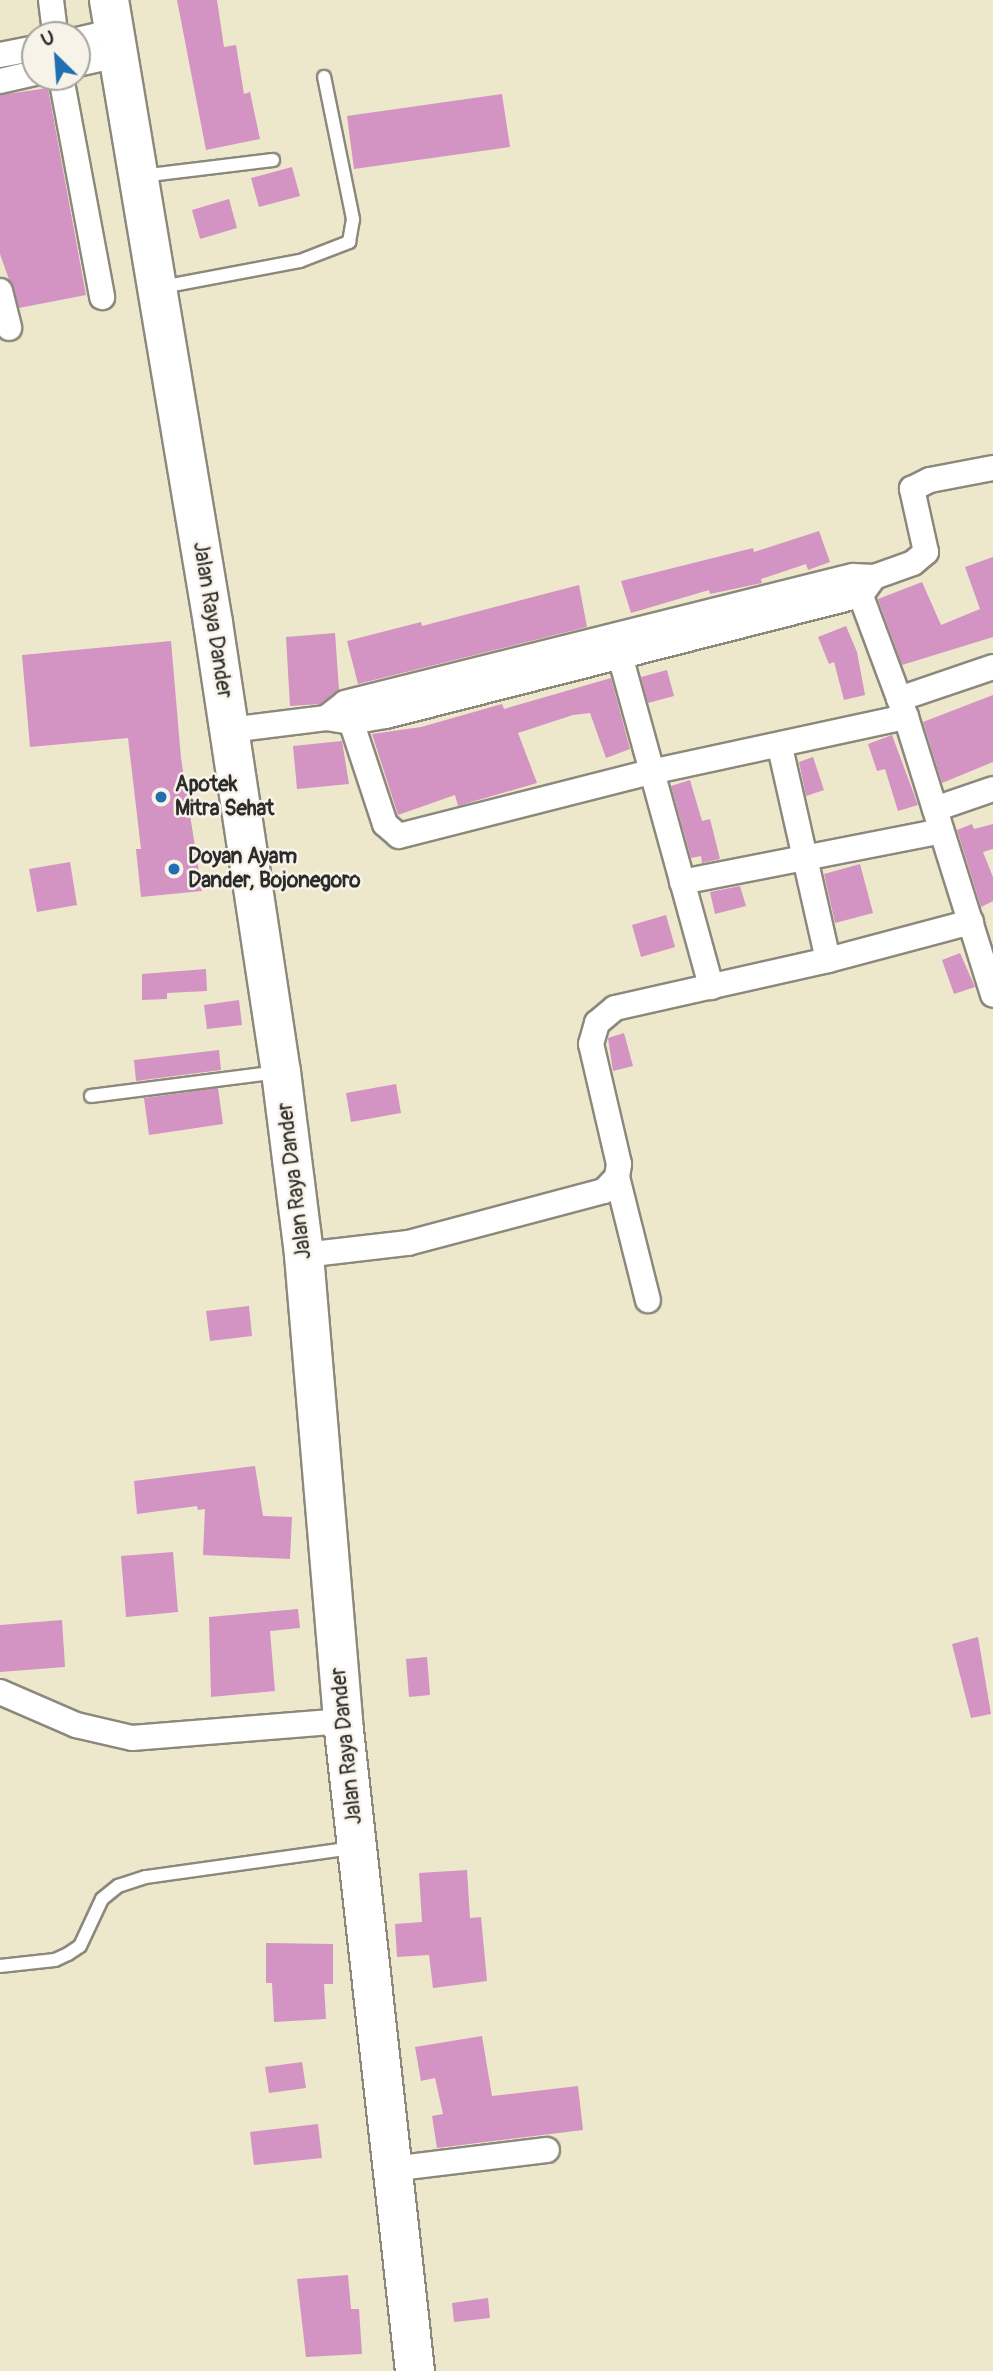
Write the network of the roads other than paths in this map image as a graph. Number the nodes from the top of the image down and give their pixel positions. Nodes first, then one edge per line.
1 (51, 0) edge
2 (53, 21) edge
3 (114, 29) edge
4 (91, 36) edge
5 (21, 51) edge
6 (91, 51) edge
7 (0, 55) edge
8 (21, 76) edge
9 (324, 77) dead end
10 (0, 80) edge
11 (64, 91) edge
12 (273, 160) dead end
13 (137, 176) junction
14 (155, 288) junction
15 (0, 290) edge
16 (102, 297) dead end
17 (9, 328) dead end
18 (993, 468) edge
19 (863, 583) junction
20 (617, 648) junction
21 (993, 667) edge
22 (902, 708) junction
23 (341, 714) junction
24 (230, 730) junction
25 (780, 747) junction
26 (651, 772) junction
27 (993, 789) edge
28 (938, 820) junction
29 (805, 858) junction
30 (682, 882) junction
31 (979, 926) edge
32 (828, 960) junction
33 (711, 987) junction
34 (993, 995) edge
35 (281, 1072) junction
36 (91, 1096) dead end
37 (617, 1177) junction
38 (304, 1255) junction
39 (648, 1300) dead end
40 (0, 1692) edge
41 (343, 1721) junction
42 (358, 1847) junction
43 (0, 1966) edge
44 (547, 2150) dead end
45 (392, 2169) junction
46 (415, 2371) edge

1 - 2 street
3 - 4 street
3 - 6 street
3 - 13 main road, Jalan Raya Dander
5 - 7 street
8 - 10 street
9 - 14 lane
11 - 16 street
12 - 13 lane
13 - 14 main road, Jalan Raya Dander
14 - 24 main road, Jalan Raya Dander
15 - 17 street
18 - 19 street
19 - 20 street
19 - 22 street
20 - 23 street
20 - 26 street
21 - 22 street
22 - 25 street
22 - 28 street
23 - 24 street
23 - 26 street
24 - 35 main road, Jalan Raya Dander
25 - 26 street
25 - 29 street
26 - 30 street
27 - 28 street
28 - 29 street
28 - 31 street
29 - 30 street
29 - 32 street
30 - 33 street
31 - 32 street
31 - 34 street
32 - 33 street
33 - 37 street
35 - 36 lane
35 - 38 main road, Jalan Raya Dander
37 - 38 street
37 - 39 street
38 - 41 main road, Jalan Raya Dander
40 - 41 street
41 - 42 main road, Jalan Raya Dander
42 - 43 lane
42 - 45 main road, Jalan Raya Dander
44 - 45 street
45 - 46 main road, Jalan Raya Dander

